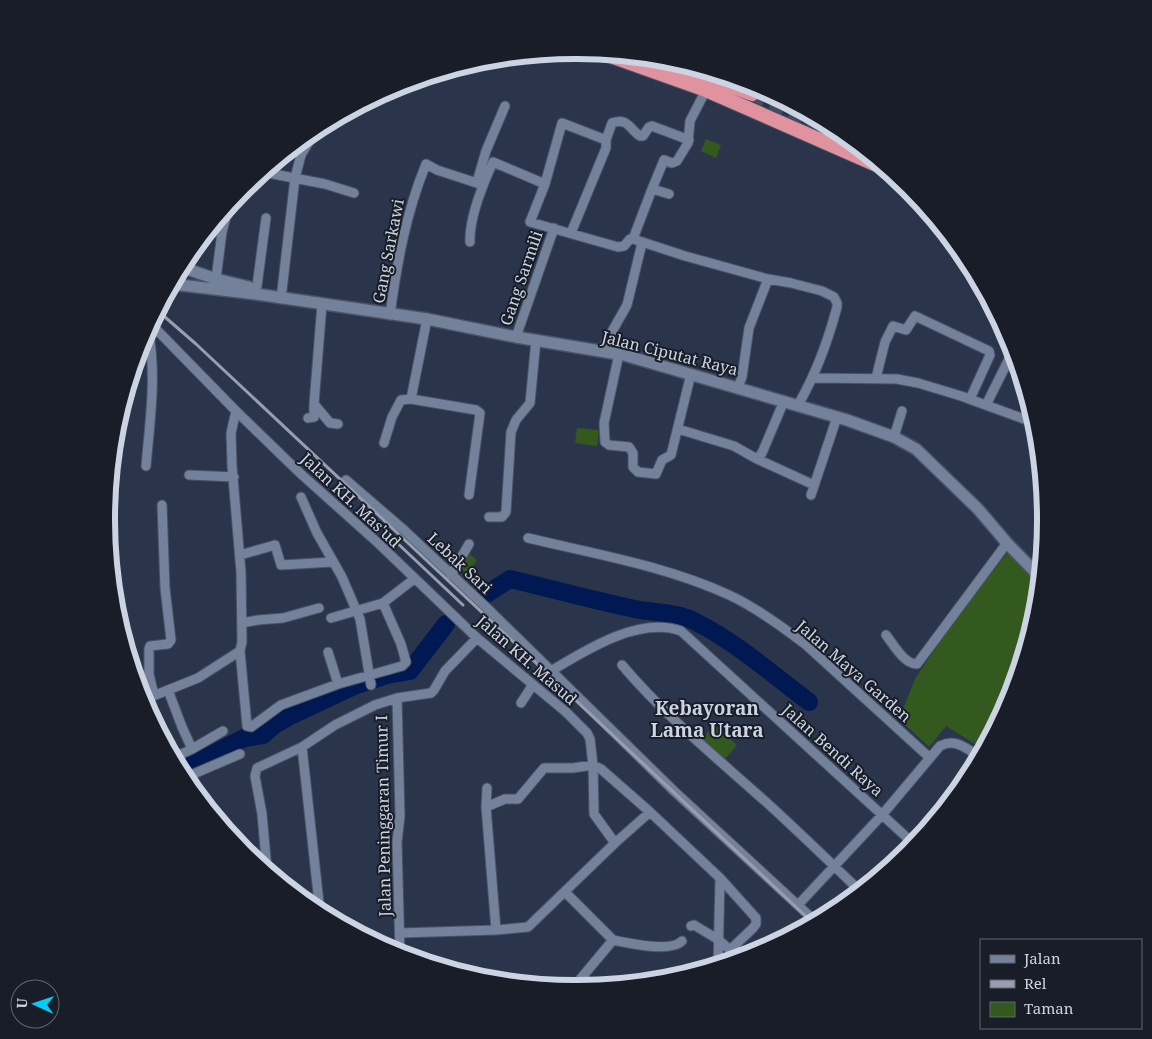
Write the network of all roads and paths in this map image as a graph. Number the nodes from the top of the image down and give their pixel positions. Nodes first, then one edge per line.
1 (666, 68) edge
2 (690, 73) edge
3 (711, 85) junction
4 (752, 94) tunnel mouth
5 (506, 106) dead end
6 (606, 140) junction
7 (689, 140) junction
8 (306, 146) edge
9 (856, 154) edge
10 (271, 174) edge
11 (295, 178) junction
12 (480, 184) junction
13 (545, 184) junction
14 (652, 189) junction
15 (354, 192) dead end
16 (669, 194) dead end
17 (266, 218) dead end
18 (225, 222) edge
19 (554, 228) junction
20 (571, 233) junction
21 (638, 241) junction
22 (470, 242) dead end
23 (189, 270) edge
24 (216, 279) junction
25 (768, 279) junction
26 (180, 285) edge
27 (255, 292) junction
28 (281, 298) junction
29 (322, 304) junction
30 (390, 315) junction
31 (427, 319) junction
32 (156, 330) edge
33 (516, 337) junction
34 (536, 340) junction
35 (150, 343) edge
36 (601, 351) junction
37 (619, 354) junction
38 (1008, 360) edge
39 (691, 374) junction
40 (813, 378) junction
41 (876, 378) junction
42 (738, 387) junction
43 (411, 399) junction
44 (970, 399) junction
45 (784, 401) junction
46 (314, 404) junction
47 (798, 405) junction
48 (986, 405) junction
49 (236, 411) junction
50 (902, 411) dead end
51 (837, 417) junction
52 (308, 418) dead end
53 (1026, 420) edge
54 (338, 424) dead end
55 (678, 429) junction
56 (894, 437) junction
57 (384, 444) dead end
58 (757, 459) junction
59 (146, 466) dead end
60 (189, 475) dead end
61 (234, 477) junction
62 (346, 480) dead end
63 (814, 485) junction
64 (811, 494) dead end
65 (469, 496) dead end
66 (301, 497) dead end
67 (162, 505) dead end
68 (489, 517) dead end
69 (528, 538) dead end
70 (1007, 543) junction
71 (469, 544) dead end
72 (240, 555) junction
73 (334, 562) junction
74 (1034, 571) edge
75 (451, 575) junction
76 (414, 579) junction
77 (383, 602) junction
78 (319, 608) dead end
79 (447, 610) joint
80 (356, 611) junction
81 (330, 618) dead end
82 (242, 623) junction
83 (886, 635) dead end
84 (477, 638) junction
85 (240, 651) junction
86 (328, 652) dead end
87 (622, 665) dead end
88 (551, 671) junction
89 (370, 679) junction
90 (338, 684) junction
91 (532, 686) junction
92 (168, 690) junction
93 (154, 695) junction
94 (150, 697) edge
95 (397, 698) junction
96 (521, 703) dead end
97 (222, 731) dead end
98 (302, 746) junction
99 (192, 749) junction
100 (973, 753) edge
101 (240, 754) dead end
102 (180, 755) edge
103 (930, 758) junction
104 (593, 765) junction
105 (193, 774) edge
106 (487, 788) dead end
107 (486, 807) junction
108 (650, 812) junction
109 (882, 814) junction
110 (908, 838) edge
111 (615, 843) junction
112 (266, 860) edge
113 (835, 866) junction
114 (720, 878) junction
115 (855, 886) edge
116 (565, 892) junction
117 (319, 902) edge
118 (798, 905) junction
119 (810, 916) edge
120 (691, 926) dead end
121 (496, 930) junction
122 (400, 933) junction
123 (613, 940) junction
124 (719, 940) junction
125 (682, 941) dead end
126 (400, 945) edge
127 (730, 950) junction
128 (733, 953) edge
129 (718, 958) edge
130 (580, 980) edge

1 - 3 highway
2 - 3 highway
3 - 4 highway
3 - 7 street
3 - 9 highway
5 - 12 street
6 - 7 street
6 - 13 street
6 - 20 street
7 - 14 street
8 - 11 street
10 - 11 street
11 - 15 street
11 - 28 street
12 - 13 street
12 - 22 street
12 - 30 street, Gang Sarkawi
13 - 19 street, Gang Sarmili
14 - 16 street
14 - 21 street
17 - 27 street
18 - 24 street
19 - 20 street, Gang Sarmili
19 - 33 street, Gang Sarmili
20 - 21 street, Gang Sarmili
21 - 25 street
21 - 36 street
23 - 24 main road
24 - 27 main road
25 - 40 street
25 - 42 street
26 - 27 main road, Jalan Ciputat Raya
27 - 28 main road, Jalan Ciputat Raya
28 - 29 main road, Jalan Ciputat Raya
29 - 30 main road, Jalan Ciputat Raya
29 - 46 street
30 - 31 main road, Jalan Ciputat Raya
31 - 33 main road, Jalan Ciputat Raya
31 - 43 street
32 - 49 street, Jalan KH. Mas'ud
33 - 34 main road, Jalan Ciputat Raya
34 - 36 main road, Jalan Ciputat Raya
34 - 68 street
35 - 59 street
36 - 37 main road, Jalan Ciputat Raya
37 - 39 main road, Jalan Ciputat Raya
37 - 55 street
38 - 48 street
39 - 42 main road, Jalan Ciputat Raya
39 - 55 street
40 - 41 street
40 - 47 street
41 - 44 street
41 - 44 street
42 - 45 main road, Jalan Ciputat Raya
43 - 57 street
43 - 65 street
44 - 48 street
45 - 47 main road, Jalan Ciputat Raya
45 - 58 street
46 - 52 street
46 - 54 street
47 - 51 main road, Jalan Ciputat Raya
48 - 53 street
49 - 61 street
49 - 76 street, Jalan KH. Mas'ud
50 - 56 street
51 - 56 main road, Jalan Ciputat Raya
51 - 63 street
55 - 58 street
56 - 70 main road, Jalan Ciputat Raya
58 - 63 street
60 - 61 street
61 - 72 street
62 - 75 street, Lebak Sari
63 - 64 street
66 - 73 street
67 - 93 street
69 - 103 street, Jalan Maya Garden
70 - 74 main road, Jalan Ciputat Raya
70 - 83 street
71 - 75 street
72 - 73 street
72 - 82 street
73 - 80 street
75 - 88 street, Lebak Sari
76 - 77 street
76 - 79 street, Jalan KH. Mas'ud
77 - 80 street
77 - 89 street
78 - 82 street
79 - 84 street, Jalan KH. Masud
80 - 81 street
80 - 89 street
82 - 85 street
84 - 91 street, Jalan KH. Masud
84 - 95 street
85 - 90 street
85 - 92 street
86 - 90 street
87 - 113 street
88 - 109 street, Jalan Bendi Raya
88 - 118 street, Lebak Sari
89 - 90 street
91 - 96 street
91 - 104 street, Jalan KH. Masud
92 - 93 street
92 - 99 street
93 - 94 street
95 - 98 street
95 - 122 street, Jalan Peninggaran Timur I
97 - 99 street
98 - 112 street
98 - 117 street
99 - 102 street
100 - 103 street
101 - 105 street
103 - 109 street
104 - 107 street
104 - 108 street
104 - 111 street
106 - 107 street
107 - 121 street
108 - 111 street, Jalan Peninggaran Timur I
108 - 114 street
109 - 110 street, Jalan Bendi Raya
109 - 113 street
111 - 116 street, Jalan Peninggaran Timur I
113 - 115 street
113 - 118 street
114 - 124 street
114 - 127 street
116 - 121 street, Jalan Peninggaran Timur I
116 - 123 street
118 - 119 street, Lebak Sari
120 - 124 street
121 - 122 street, Jalan Peninggaran Timur I
122 - 126 street, Jalan Peninggaran Timur I
123 - 125 street
123 - 130 street
124 - 127 street
124 - 129 street
127 - 128 street

